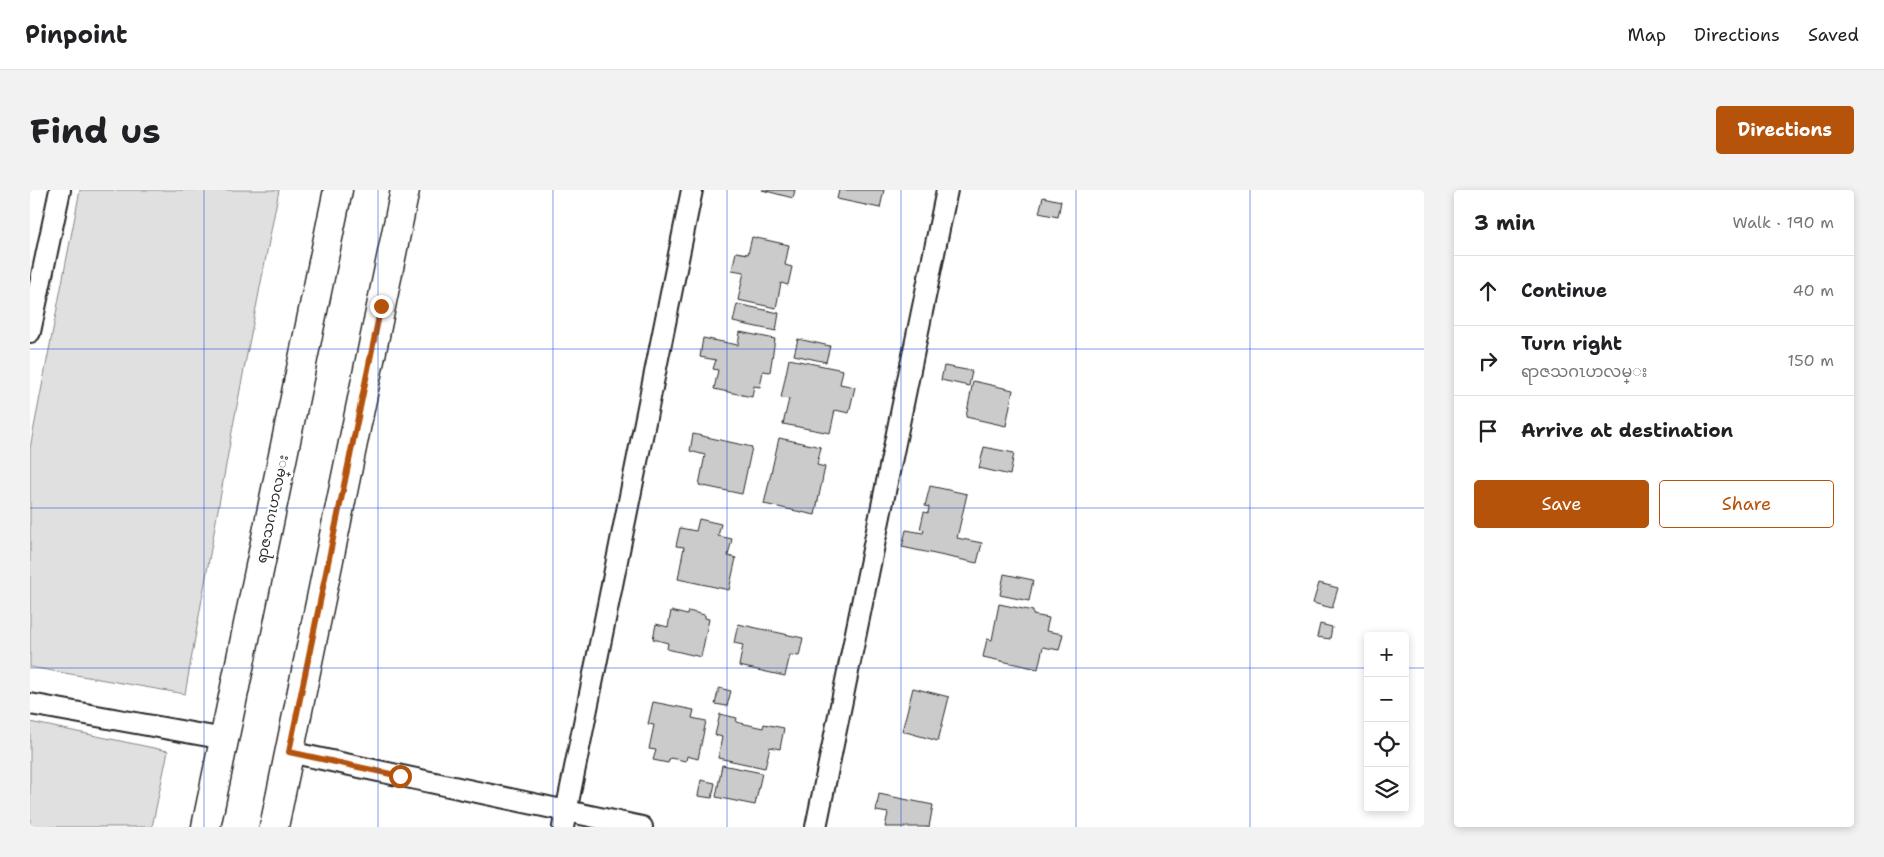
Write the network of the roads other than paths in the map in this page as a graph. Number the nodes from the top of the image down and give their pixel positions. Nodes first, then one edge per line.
1 (60, 190) edge
2 (338, 190) edge
3 (405, 190) edge
4 (692, 190) edge
5 (947, 190) edge
6 (30, 332) edge
7 (30, 704) edge
8 (225, 739) junction
9 (289, 752) junction
10 (565, 819) edge
11 (206, 827) edge
12 (274, 827) edge
13 (642, 827) edge
14 (816, 827) edge

1 - 6 street
2 - 8 main road, ရာဇသဂၤဟလမ္း
3 - 9 main road
4 - 10 street
5 - 14 street
7 - 8 street
8 - 11 main road, ရာဇသဂၤဟလမ္း
9 - 10 street
9 - 12 main road
10 - 13 street

